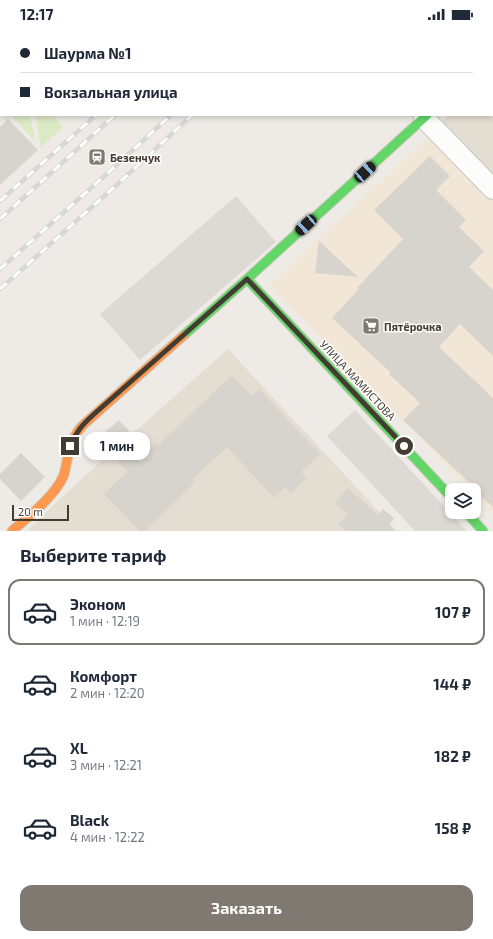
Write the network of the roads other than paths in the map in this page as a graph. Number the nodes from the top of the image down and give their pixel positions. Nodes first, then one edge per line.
1 (426, 116) edge
2 (493, 189) edge
3 (247, 279) junction
4 (445, 491) edge
5 (472, 519) edge
6 (12, 531) edge
7 (483, 531) edge

1 - 2 street
1 - 3 street
3 - 4 street, УЛИЦА МАМИСТОВА
3 - 6 street
5 - 7 street

